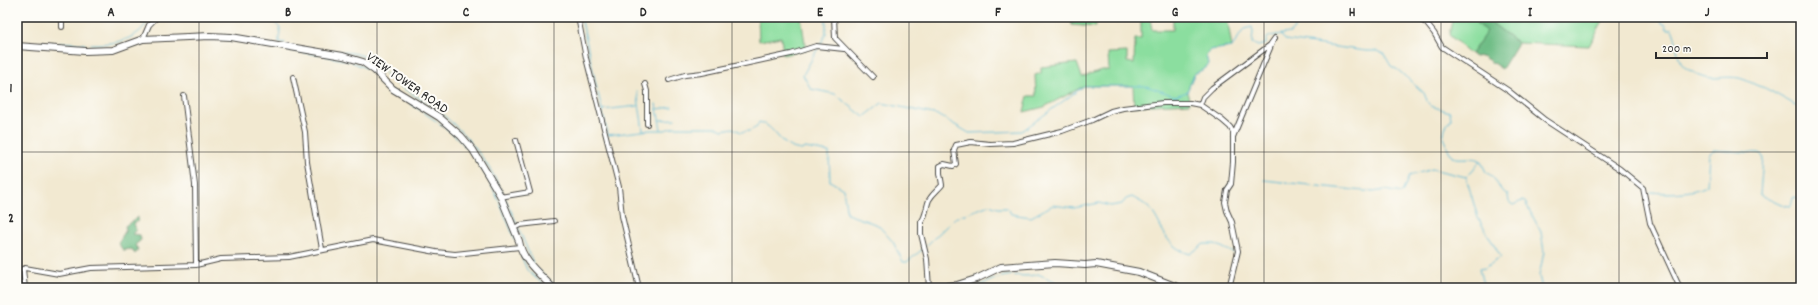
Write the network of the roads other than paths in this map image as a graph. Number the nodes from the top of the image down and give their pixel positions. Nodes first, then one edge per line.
1 (62, 17) edge
2 (157, 17) edge
3 (578, 17) edge
4 (834, 17) edge
5 (1417, 17) edge
6 (62, 27) dead end
7 (142, 39) junction
8 (17, 46) edge
9 (844, 49) junction
10 (294, 76) dead end
11 (873, 77) dead end
12 (669, 80) dead end
13 (645, 84) dead end
14 (184, 96) dead end
15 (1200, 105) junction
16 (647, 124) dead end
17 (1233, 137) junction
18 (516, 140) dead end
19 (500, 197) junction
20 (554, 221) dead end
21 (514, 228) junction
22 (520, 247) junction
23 (322, 250) junction
24 (196, 265) junction
25 (25, 269) junction
26 (17, 271) edge
27 (25, 288) edge
28 (553, 288) edge
29 (639, 288) edge
30 (929, 288) edge
31 (1180, 288) edge
32 (1229, 288) edge
33 (1680, 288) edge

1 - 6 street
2 - 7 street
3 - 29 street
4 - 9 street
5 - 33 street
7 - 8 street, VIEW TOWER ROAD
7 - 19 street, VIEW TOWER ROAD
9 - 11 street
9 - 12 street
10 - 23 street
13 - 16 street
14 - 24 street
15 - 17 street
15 - 17 street
15 - 30 street
17 - 32 street
18 - 19 street
19 - 21 street, VIEW TOWER ROAD
20 - 21 street
21 - 22 street, VIEW TOWER ROAD
22 - 23 street
22 - 28 street, VIEW TOWER ROAD
23 - 24 street
24 - 25 street
25 - 26 street
25 - 27 street
30 - 31 street

